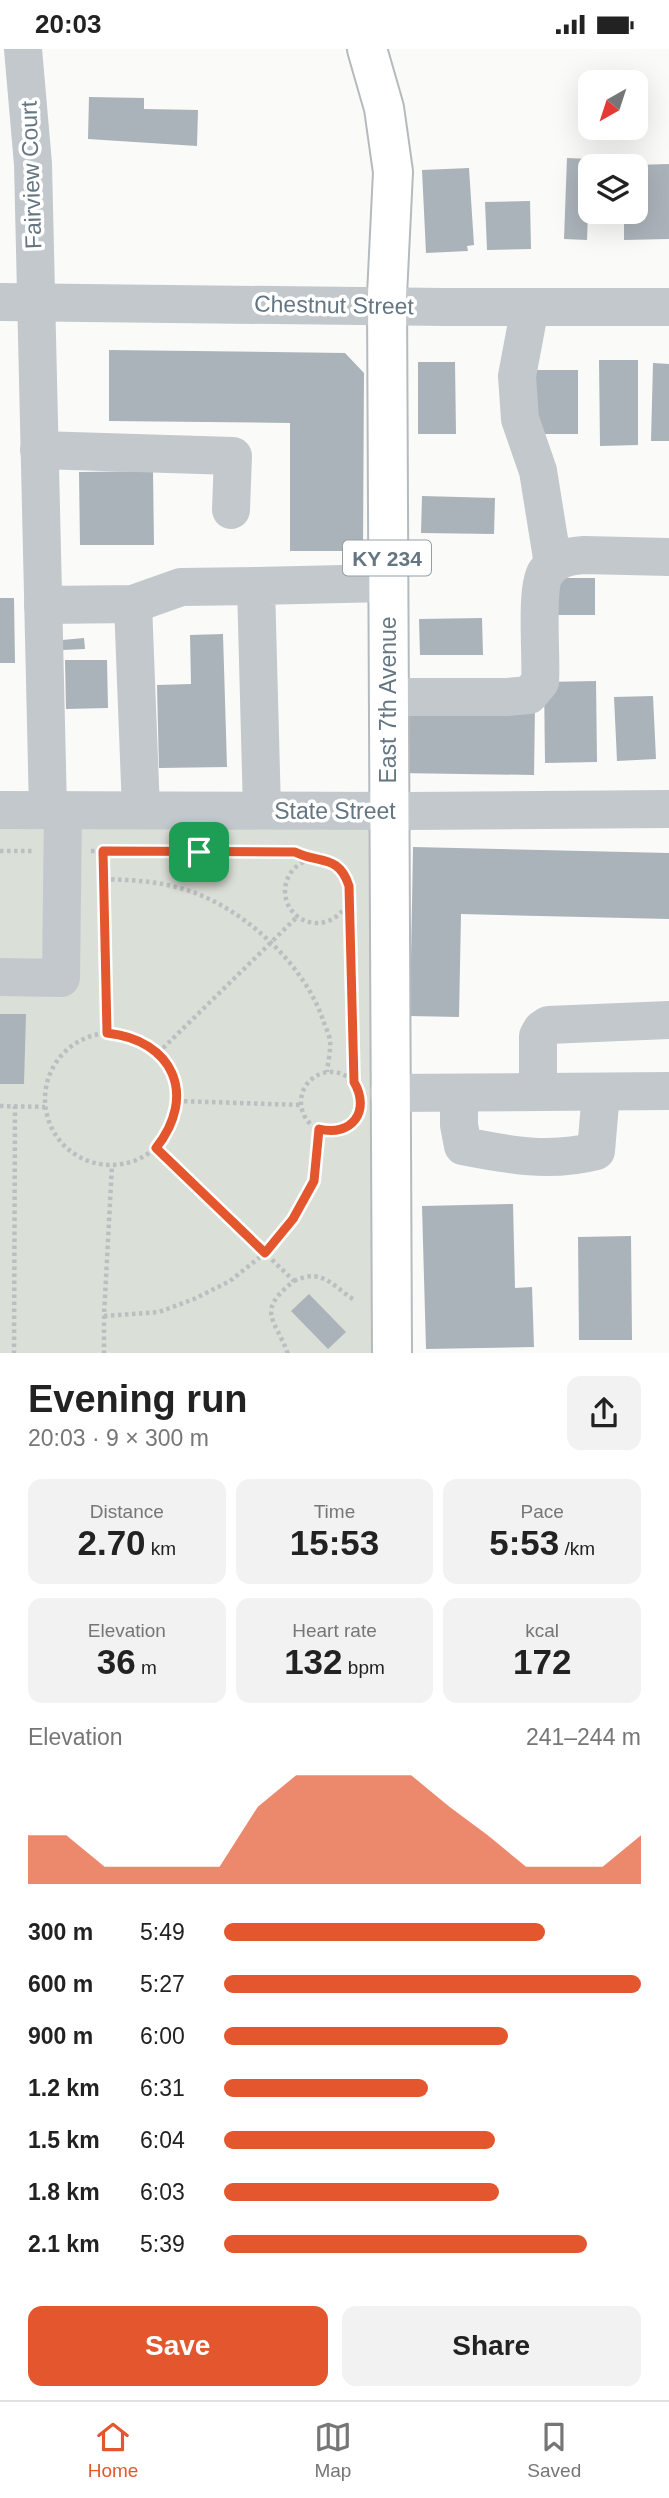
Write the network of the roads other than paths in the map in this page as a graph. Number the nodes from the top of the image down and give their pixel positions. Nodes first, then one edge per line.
1 (23, 49) edge
2 (367, 49) edge
3 (15, 111) edge
4 (18, 302) edge
5 (388, 306) junction
6 (530, 307) junction
7 (669, 307) edge
8 (39, 450) junction
9 (231, 510) dead end
10 (669, 557) edge
11 (553, 564) junction
12 (387, 583) junction
13 (257, 586) junction
14 (133, 604) junction
15 (43, 605) junction
16 (389, 697) junction
17 (669, 809) edge
18 (0, 810) edge
19 (56, 810) junction
20 (141, 810) junction
21 (262, 810) junction
22 (388, 811) junction
23 (0, 977) edge
24 (669, 1020) edge
25 (372, 1088) junction
26 (669, 1091) edge
27 (538, 1092) junction
28 (601, 1092) junction
29 (459, 1093) junction
30 (392, 1353) edge

1 - 3 street, Fairview Court
2 - 5 main road, East 7th Avenue / KY 234
3 - 4 street, Fairview Court
4 - 5 street, Chestnut Street
4 - 8 street, Fairview Court
5 - 6 street, Chestnut Street
5 - 12 main road, East 7th Avenue / KY 234
6 - 7 street, Chestnut Street
6 - 11 street
8 - 9 street
8 - 15 street, Fairview Court
10 - 11 street
11 - 16 street
12 - 13 street
12 - 16 main road, East 7th Avenue / KY 234
13 - 14 street
13 - 21 street
14 - 15 street
14 - 20 street
15 - 19 street, Fairview Court
16 - 22 main road, East 7th Avenue / KY 234
17 - 22 street, State Street
18 - 19 street, State Street
19 - 20 street, State Street
19 - 23 street, Fairview Court
20 - 21 street, State Street
21 - 22 street, State Street
22 - 25 main road, East 7th Avenue / KY 234
24 - 27 street
25 - 29 street
25 - 30 main road, East 7th Avenue / KY 234
26 - 28 street
27 - 28 street
27 - 29 street
28 - 29 street

